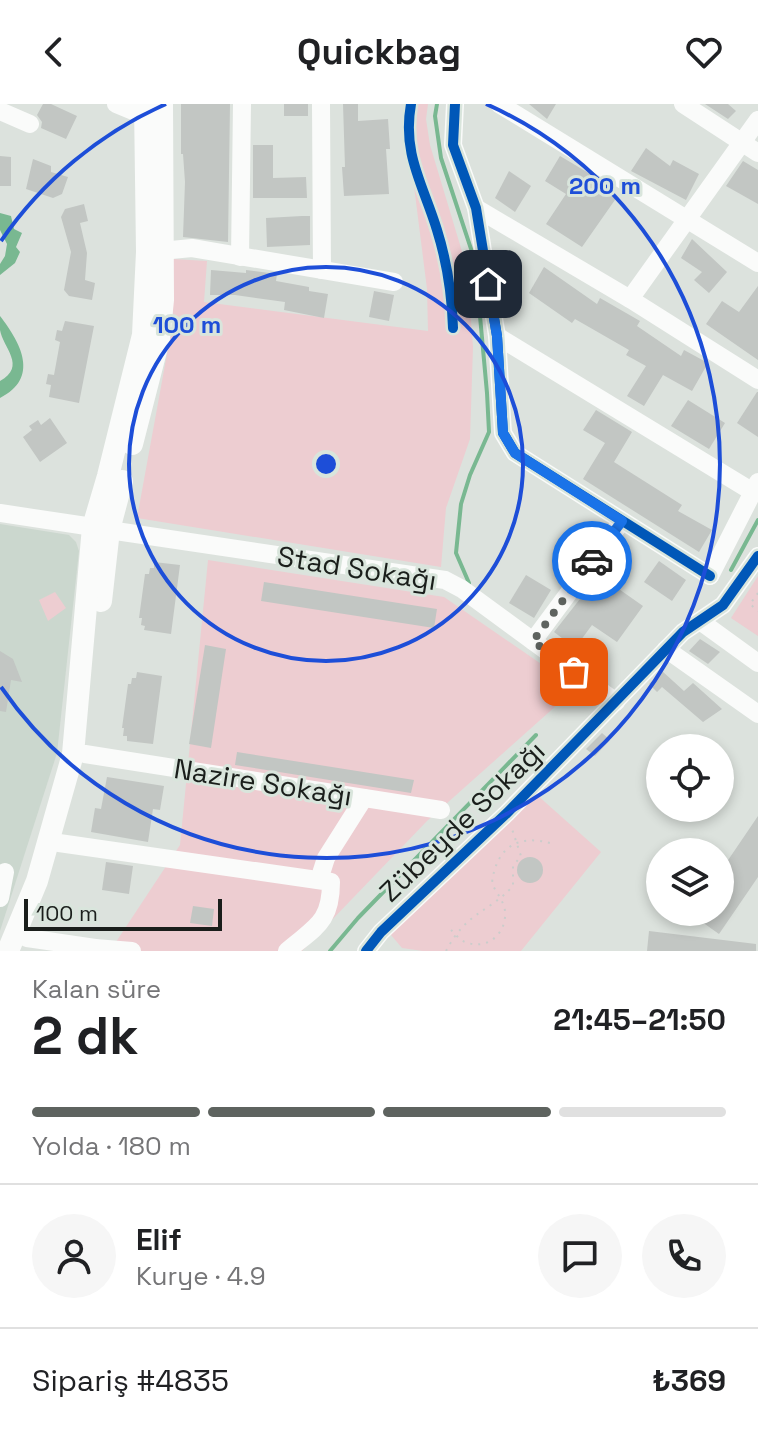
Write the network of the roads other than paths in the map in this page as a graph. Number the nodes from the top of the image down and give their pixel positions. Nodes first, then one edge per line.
1 (116, 104) edge
2 (242, 104) edge
3 (321, 104) edge
4 (455, 104) edge
5 (499, 104) edge
6 (683, 104) edge
7 (153, 110) edge
8 (0, 111) edge
9 (758, 120) edge
10 (30, 124) dead end
11 (742, 142) junction
12 (758, 153) edge
13 (476, 208) junction
14 (686, 218) junction
15 (155, 251) junction
16 (240, 257) junction
17 (758, 263) edge
18 (322, 270) junction
19 (394, 282) dead end
20 (630, 299) junction
21 (497, 336) junction
22 (758, 380) edge
23 (755, 487) edge
24 (0, 513) edge
25 (622, 521) junction
26 (101, 529) junction
27 (758, 556) edge
28 (710, 576) junction
29 (723, 605) junction
30 (700, 621) junction
31 (533, 641) junction
32 (666, 649) junction
33 (758, 663) edge
34 (616, 702) junction
35 (758, 714) edge
36 (85, 754) junction
37 (364, 798) junction
38 (441, 810) dead end
39 (59, 843) junction
40 (5, 872) dead end
41 (319, 880) junction
42 (0, 898) edge
43 (52, 946) edge
44 (19, 947) edge
45 (96, 950) edge
46 (132, 951) edge
47 (287, 951) edge
48 (366, 951) edge

1 - 7 street
2 - 16 street
3 - 18 street
4 - 13 street
5 - 14 street
6 - 11 street
7 - 15 main road
8 - 10 street
9 - 11 street
11 - 12 street
11 - 14 street
13 - 20 street
13 - 21 street
14 - 17 street
14 - 20 street
15 - 16 street
15 - 26 main road
16 - 18 street
18 - 19 street
20 - 22 street
21 - 23 street
21 - 25 street
23 - 28 street
24 - 26 street, Stad Sokağı
25 - 28 street
25 - 31 street
26 - 31 street, Stad Sokağı
26 - 36 main road
26 - 44 main road
27 - 29 street, Zübeyde Sokağı
28 - 29 street
29 - 30 street, Zübeyde Sokağı
30 - 32 street, Zübeyde Sokağı
30 - 33 street
31 - 34 street, Stad Sokağı
32 - 34 street, Zübeyde Sokağı
32 - 35 street
34 - 48 street, Zübeyde Sokağı
36 - 37 street, Nazire Sokağı
36 - 39 main road
37 - 38 street, Nazire Sokağı
37 - 41 street
39 - 41 street
39 - 44 main road
40 - 42 street
41 - 47 street
43 - 44 street
43 - 45 street
45 - 46 street

